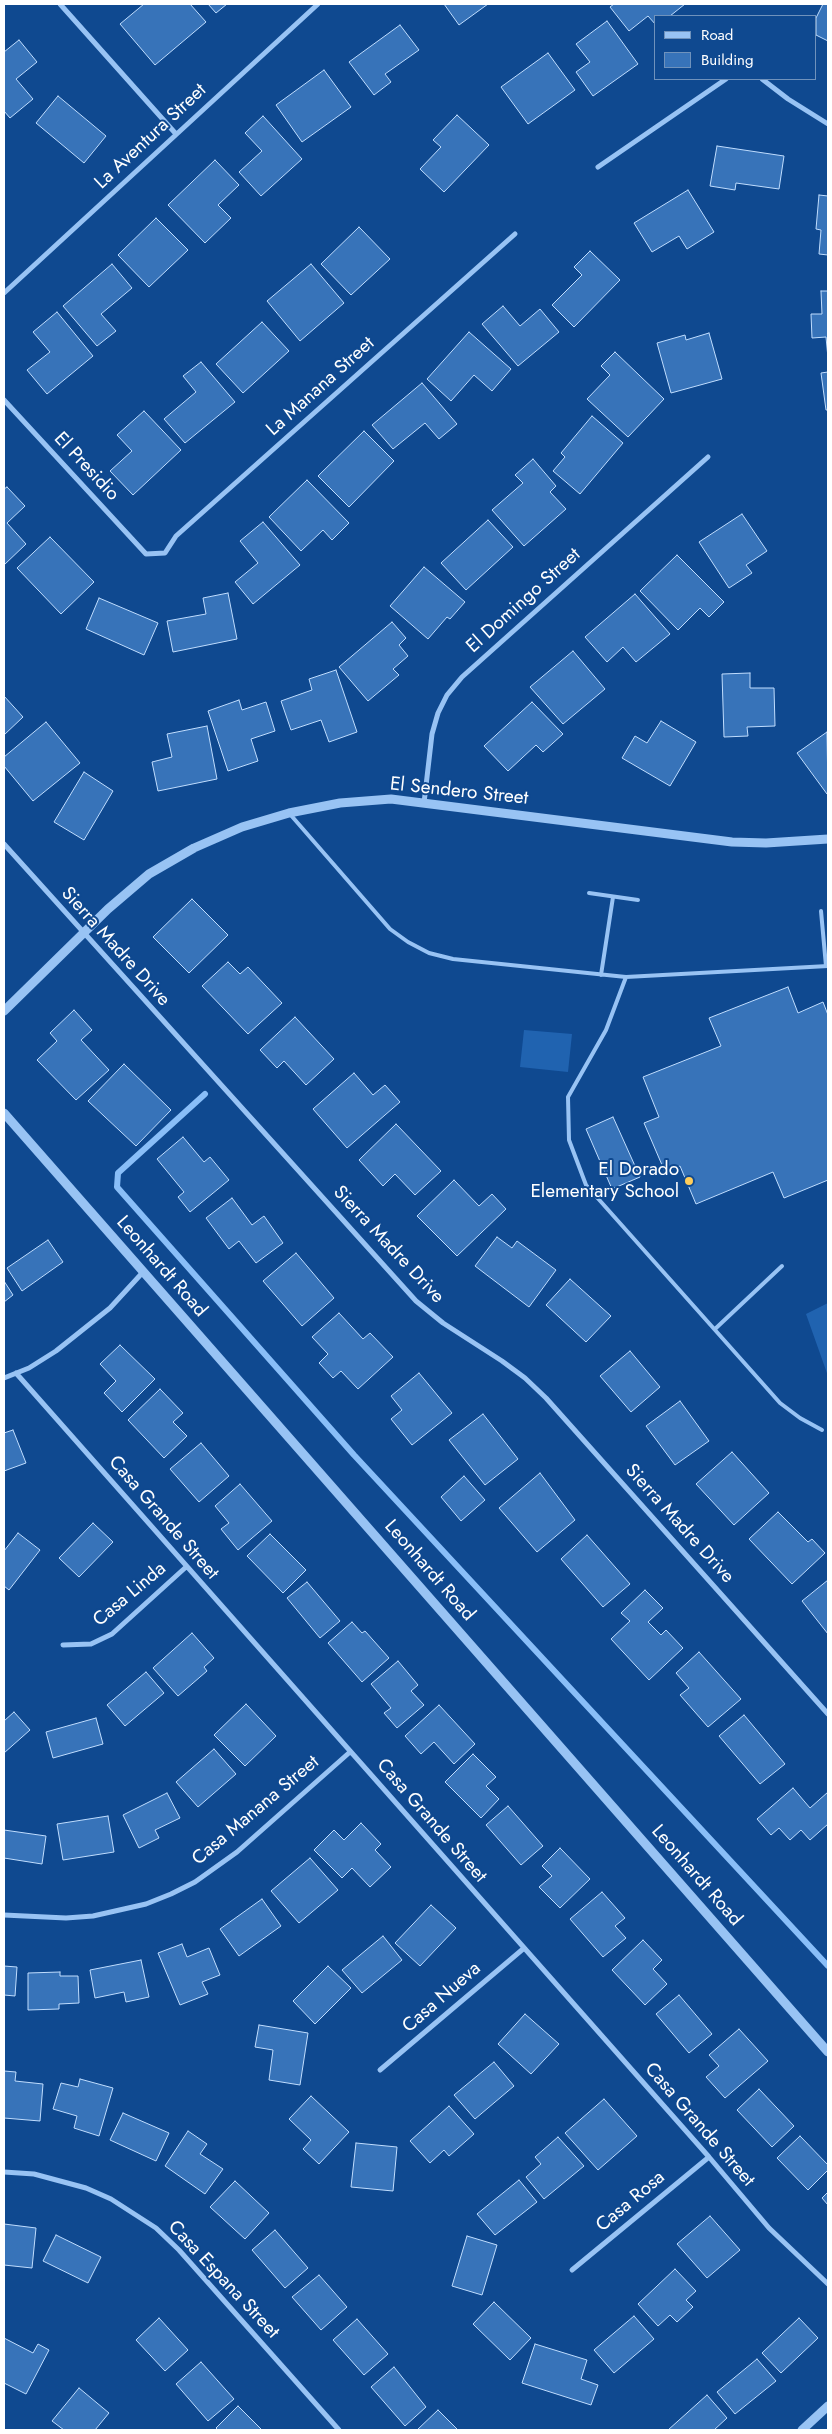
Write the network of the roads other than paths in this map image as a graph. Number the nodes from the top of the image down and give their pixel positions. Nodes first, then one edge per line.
1 (60, 4) edge
2 (318, 4) edge
3 (725, 80) edge
4 (763, 80) edge
5 (828, 124) edge
6 (176, 134) junction
7 (598, 167) dead end
8 (515, 234) dead end
9 (4, 293) edge
10 (4, 400) edge
11 (708, 457) dead end
12 (146, 554) joint
13 (424, 803) junction
14 (289, 813) junction
15 (828, 840) edge
16 (4, 844) edge
17 (590, 894) dead end
18 (613, 897) junction
19 (638, 900) dead end
20 (821, 912) dead end
21 (83, 933) junction
22 (827, 966) edge
23 (601, 975) junction
24 (626, 977) junction
25 (4, 1011) edge
26 (4, 1113) edge
27 (782, 1266) dead end
28 (144, 1271) junction
29 (715, 1329) junction
30 (16, 1373) junction
31 (4, 1378) edge
32 (822, 1430) dead end
33 (186, 1567) junction
34 (63, 1645) dead end
35 (828, 1714) edge
36 (350, 1752) junction
37 (4, 1915) edge
38 (523, 1948) junction
39 (828, 2052) edge
40 (380, 2070) dead end
41 (709, 2157) junction
42 (4, 2172) edge
43 (572, 2270) dead end
44 (828, 2284) edge
45 (828, 2406) edge
46 (339, 2430) edge
47 (802, 2430) edge

1 - 6 street
2 - 6 street, La Aventura Street
3 - 7 street
4 - 5 street
6 - 9 street, La Aventura Street
8 - 12 street, La Manana Street
10 - 12 street, El Presidio
11 - 13 street, El Domingo Street
13 - 14 street, El Sendero Street
13 - 15 street, El Sendero Street
14 - 21 street, El Sendero Street
14 - 23 lane
16 - 21 street, Sierra Madre Drive
17 - 18 lane
18 - 19 lane
18 - 23 lane
20 - 22 lane
21 - 25 street, El Sendero Street
21 - 35 street, Sierra Madre Drive
22 - 24 lane
23 - 24 lane
24 - 29 lane
26 - 28 street, Leonhardt Road
27 - 29 lane
28 - 30 street
28 - 39 street, Leonhardt Road
29 - 32 lane
30 - 31 street
30 - 33 street, Casa Grande Street
33 - 34 street, Casa Linda
33 - 36 street, Casa Grande Street
36 - 37 street, Casa Manana Street
36 - 38 street, Casa Grande Street
38 - 40 street, Casa Nueva
38 - 41 street, Casa Grande Street
41 - 43 street, Casa Rosa
41 - 44 street, Casa Grande Street
42 - 46 street, Casa Espana Street
45 - 47 street

